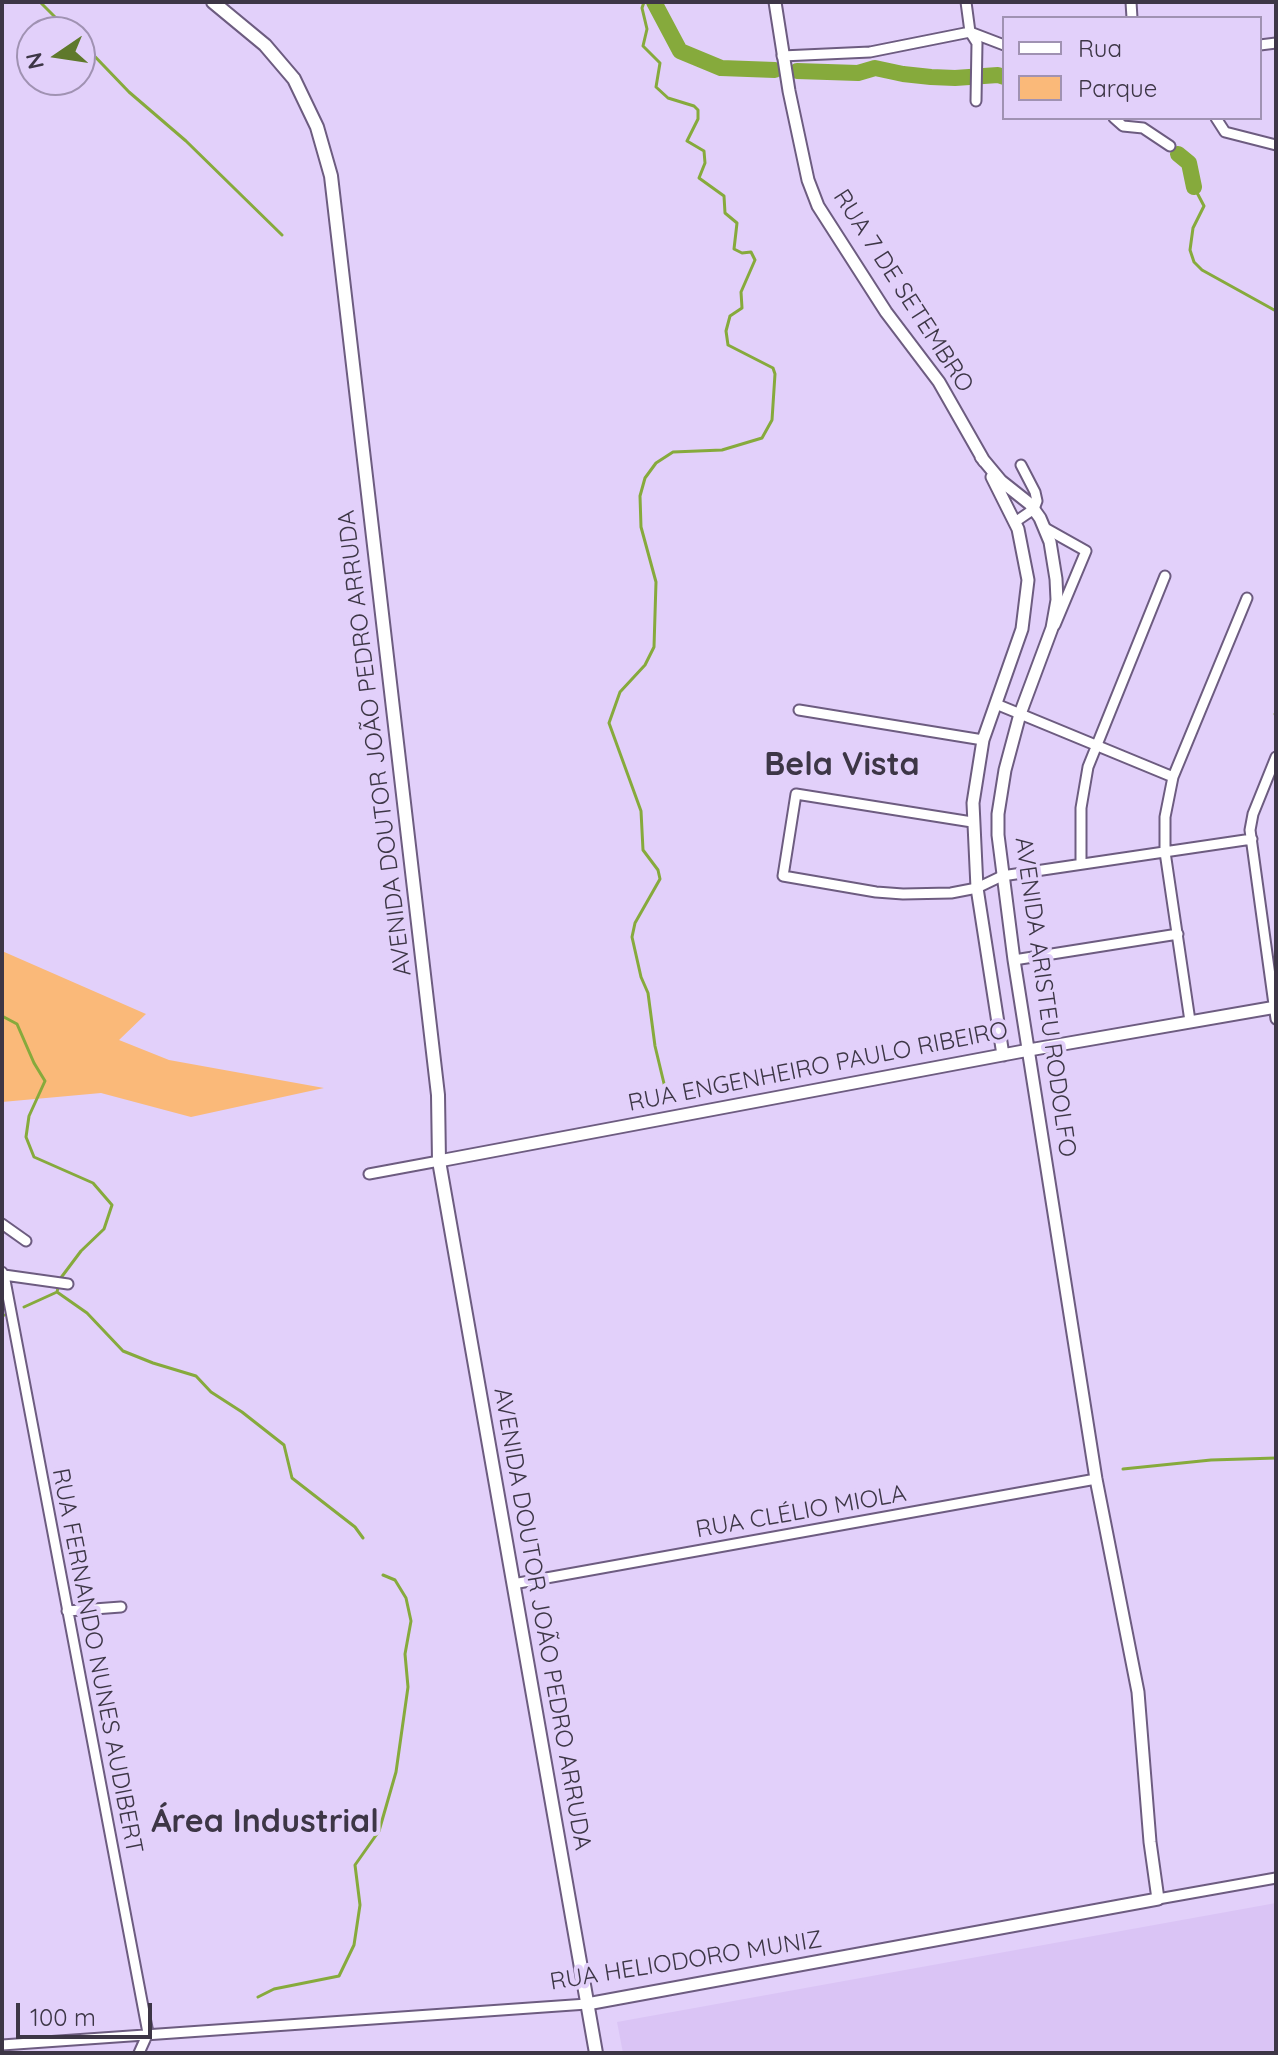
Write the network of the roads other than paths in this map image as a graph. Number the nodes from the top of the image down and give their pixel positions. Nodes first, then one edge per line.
1 (213, 2) edge
2 (775, 2) edge
3 (966, 2) edge
4 (970, 32) junction
5 (1002, 44) edge
6 (782, 56) junction
7 (976, 101) dead end
8 (1116, 120) edge
9 (1217, 120) edge
10 (1143, 123) edge
11 (1276, 145) edge
12 (1170, 146) dead end
13 (981, 457) junction
14 (1021, 465) dead end
15 (1034, 509) junction
16 (1015, 522) junction
17 (1045, 528) junction
18 (1165, 576) dead end
19 (1247, 598) dead end
20 (1048, 643) junction
21 (996, 704) junction
22 (799, 710) dead end
23 (1020, 714) junction
24 (983, 740) junction
25 (1095, 745) junction
26 (1276, 757) edge
27 (1173, 777) junction
28 (972, 822) junction
29 (1252, 839) junction
30 (1165, 852) junction
31 (1081, 864) junction
32 (1002, 876) junction
33 (977, 888) junction
34 (1178, 934) junction
35 (1014, 960) junction
36 (1275, 1011) edge
37 (1190, 1021) junction
38 (1029, 1050) junction
39 (1003, 1055) junction
40 (439, 1161) junction
41 (369, 1174) dead end
42 (2, 1224) edge
43 (26, 1241) dead end
44 (3, 1273) edge
45 (68, 1284) dead end
46 (1096, 1479) junction
47 (513, 1584) junction
48 (121, 1607) dead end
49 (67, 1611) junction
50 (1276, 1878) edge
51 (1158, 1899) junction
52 (587, 2004) junction
53 (148, 2033) junction
54 (2, 2045) edge
55 (139, 2053) edge
56 (596, 2053) edge

1 - 40 main road, AVENIDA DOUTOR JOÃO PEDRO ARRUDA
2 - 6 street, RUA 7 DE SETEMBRO
3 - 4 street
4 - 5 street
4 - 6 street
4 - 7 street
6 - 13 street, RUA 7 DE SETEMBRO
8 - 10 street
9 - 11 street
10 - 12 street
13 - 15 street, AVENIDA ARISTEU RODOLFO
13 - 16 street, AVENIDA ARISTEU RODOLFO
14 - 15 street
15 - 16 street
15 - 17 street, AVENIDA ARISTEU RODOLFO
16 - 21 street, AVENIDA ARISTEU RODOLFO
17 - 20 street, AVENIDA ARISTEU RODOLFO
17 - 20 street
18 - 25 street
19 - 27 street
20 - 23 street, AVENIDA ARISTEU RODOLFO
21 - 23 street
21 - 24 street, AVENIDA ARISTEU RODOLFO
22 - 24 street
23 - 25 street
23 - 32 street, AVENIDA ARISTEU RODOLFO
24 - 28 street, AVENIDA ARISTEU RODOLFO
25 - 27 street
25 - 31 street
26 - 29 street
27 - 30 street
28 - 33 street, AVENIDA ARISTEU RODOLFO
28 - 33 street
29 - 30 street
29 - 36 street
30 - 31 street
30 - 34 street
31 - 32 street
32 - 33 street
32 - 35 street, AVENIDA ARISTEU RODOLFO
33 - 39 street, AVENIDA ARISTEU RODOLFO
34 - 35 street
34 - 37 street
35 - 38 street, AVENIDA ARISTEU RODOLFO
36 - 37 street, RUA ENGENHEIRO PAULO RIBEIRO
37 - 38 street, RUA ENGENHEIRO PAULO RIBEIRO
38 - 39 street, RUA ENGENHEIRO PAULO RIBEIRO
38 - 46 street, AVENIDA ARISTEU RODOLFO
39 - 40 street, RUA ENGENHEIRO PAULO RIBEIRO
40 - 41 street, RUA ENGENHEIRO PAULO RIBEIRO
40 - 47 main road, AVENIDA DOUTOR JOÃO PEDRO ARRUDA
42 - 43 street
44 - 45 street
44 - 49 street, RUA FERNANDO NUNES AUDIBERT
46 - 47 street, RUA CLÉLIO MIOLA
46 - 51 street, AVENIDA ARISTEU RODOLFO
47 - 52 main road, AVENIDA DOUTOR JOÃO PEDRO ARRUDA
48 - 49 street
49 - 53 street, RUA FERNANDO NUNES AUDIBERT
50 - 51 street, RUA HELIODORO MUNIZ
51 - 52 street, RUA HELIODORO MUNIZ
52 - 53 street, RUA HELIODORO MUNIZ
52 - 56 main road, AVENIDA DOUTOR JOÃO PEDRO ARRUDA
53 - 54 street, RUA HELIODORO MUNIZ
53 - 55 street

